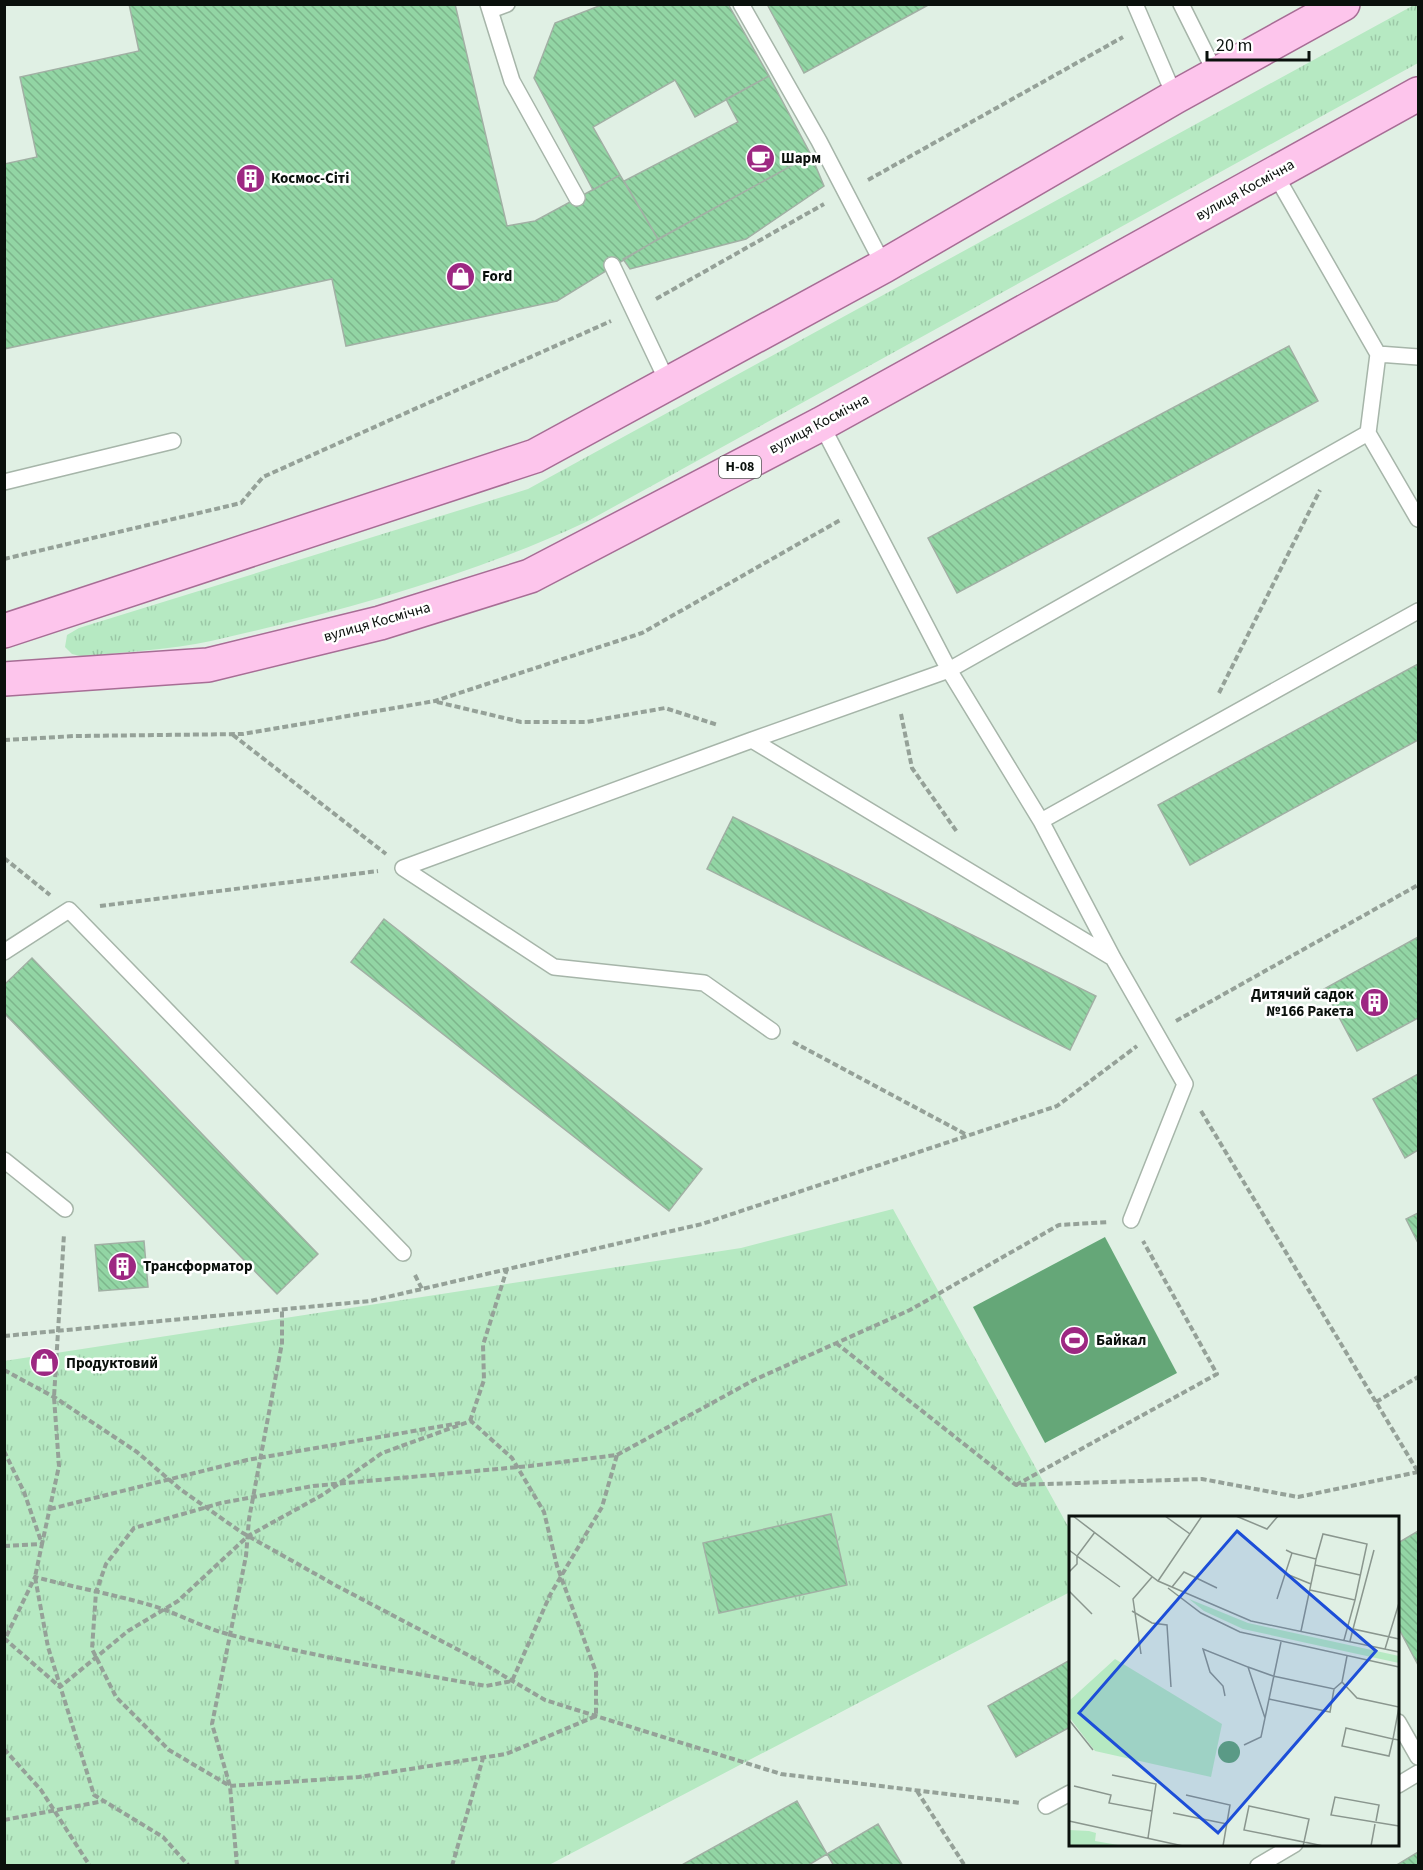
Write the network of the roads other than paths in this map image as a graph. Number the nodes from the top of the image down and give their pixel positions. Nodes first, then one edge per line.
1 (507, 4) edge
2 (741, 4) edge
3 (1181, 4) edge
4 (1343, 4) edge
5 (490, 7) edge
6 (1137, 9) edge
7 (1216, 74) junction
8 (1419, 94) edge
9 (1175, 97) junction
10 (1275, 174) junction
11 (577, 198) dead end
12 (612, 266) dead end
13 (884, 266) junction
14 (1378, 354) junction
15 (1419, 357) edge
16 (669, 385) junction
17 (820, 424) junction
18 (1368, 433) junction
19 (173, 441) dead end
20 (4, 482) edge
21 (1419, 519) edge
22 (1419, 611) edge
23 (4, 631) edge
24 (949, 670) junction
25 (4, 679) edge
26 (755, 739) junction
27 (1041, 821) junction
28 (4, 952) edge
29 (1113, 958) junction
30 (772, 1031) road end
31 (4, 1160) edge
32 (65, 1209) road end
33 (1131, 1220) road end
34 (403, 1253) dead end
35 (1399, 1724) edge
36 (1419, 1757) edge
37 (1419, 1773) edge
38 (1399, 1784) edge
39 (1069, 1794) edge
40 (1046, 1806) road end
41 (1292, 1846) edge
42 (1258, 1866) edge

1 - 5 lane
2 - 13 lane
3 - 7 lane
4 - 7 main road
5 - 11 lane
6 - 9 lane
7 - 9 main road
8 - 10 main road, вулиця Космічна / Н-08
9 - 13 main road
10 - 14 lane
10 - 17 main road, вулиця Космічна / Н-08
12 - 16 lane
13 - 16 main road
14 - 15 lane
14 - 18 lane
16 - 23 main road
17 - 24 lane
17 - 25 main road, вулиця Космічна / Н-08
18 - 21 lane
18 - 24 lane
19 - 20 lane
22 - 27 lane
24 - 26 lane
24 - 27 lane
26 - 29 lane
26 - 30 lane
27 - 29 lane
28 - 34 lane
29 - 33 lane
31 - 32 lane
35 - 36 lane
37 - 38 lane
39 - 40 lane
41 - 42 lane

